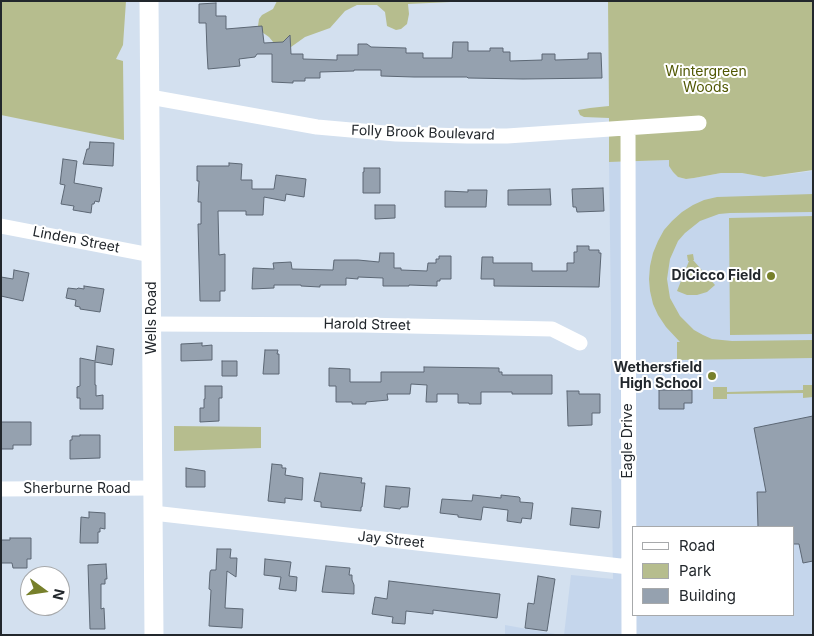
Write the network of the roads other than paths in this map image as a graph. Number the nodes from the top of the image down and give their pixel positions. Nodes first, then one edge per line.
1 (149, 1) edge
2 (150, 97) junction
3 (699, 123) dead end
4 (628, 128) junction
5 (1, 226) edge
6 (151, 255) junction
7 (152, 324) junction
8 (580, 343) dead end
9 (153, 488) junction
10 (1, 489) edge
11 (153, 513) junction
12 (629, 567) junction
13 (154, 635) edge
14 (629, 635) edge

1 - 2 main road, Wells Road
2 - 4 street, Folly Brook Boulevard
2 - 6 main road, Wells Road
3 - 4 street, Folly Brook Boulevard
4 - 12 street, Eagle Drive
5 - 6 street, Linden Street
6 - 7 main road, Wells Road
7 - 8 street, Harold Street
7 - 9 main road, Wells Road
9 - 10 street, Sherburne Road
9 - 11 main road, Wells Road
11 - 12 street, Jay Street
11 - 13 main road, Wells Road
12 - 14 street, Eagle Drive

